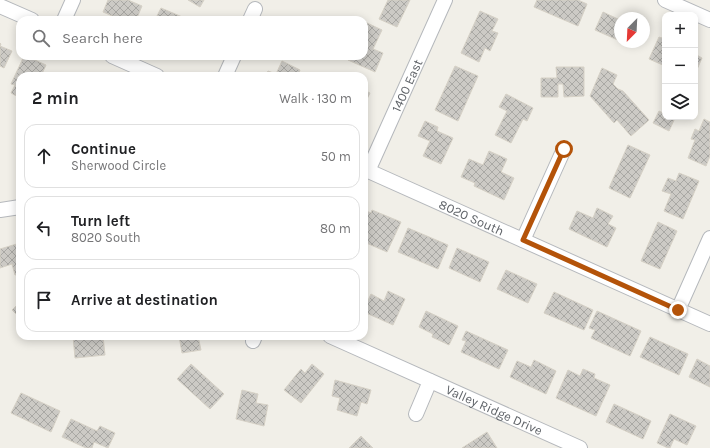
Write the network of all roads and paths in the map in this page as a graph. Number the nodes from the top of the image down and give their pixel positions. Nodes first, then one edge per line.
1 (73, 0) edge
2 (445, 0) edge
3 (664, 0) edge
4 (0, 6) edge
5 (23, 16) edge
6 (66, 16) edge
7 (710, 20) edge
8 (121, 60) edge
9 (232, 60) edge
10 (148, 72) edge
11 (227, 72) edge
12 (564, 149) dead end
13 (368, 166) edge
14 (368, 171) edge
15 (16, 208) edge
16 (0, 210) edge
17 (710, 238) edge
18 (523, 240) junction
19 (678, 310) junction
20 (710, 324) edge
21 (339, 340) edge
22 (430, 381) junction
23 (416, 414) dead end
24 (580, 448) edge

1 - 6 street
2 - 13 street, 1400 East
3 - 7 street
4 - 5 street
8 - 10 street
9 - 11 street
12 - 18 street
14 - 18 street, 8020 South
15 - 16 street
17 - 19 street
18 - 19 street, 8020 South
19 - 20 street, 8020 South
21 - 22 street, Valley Ridge Drive
22 - 23 street, Valley Ridge Drive
22 - 24 street, Valley Ridge Drive

